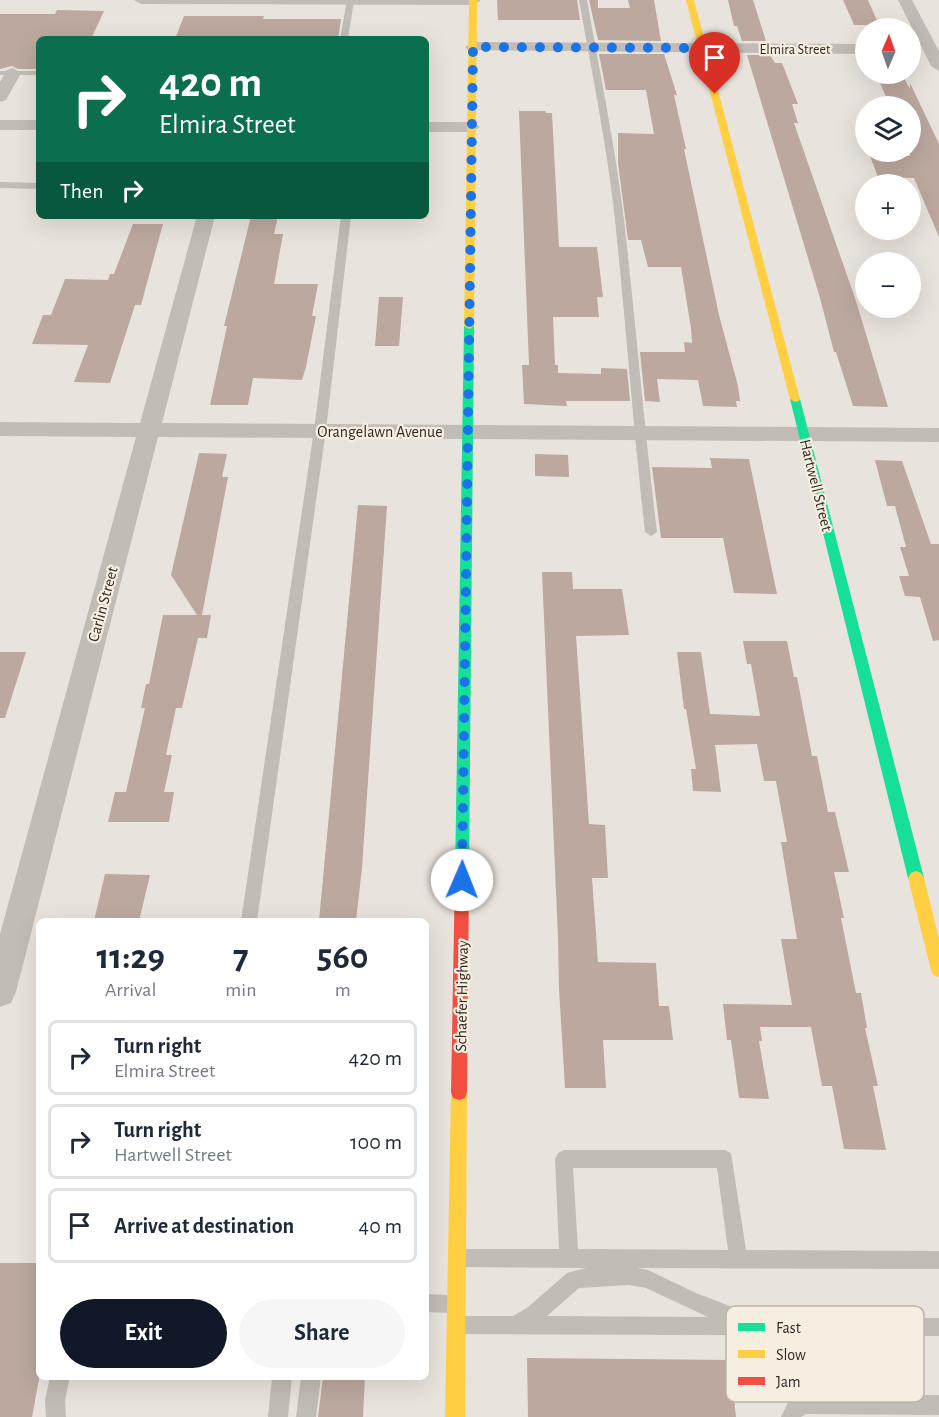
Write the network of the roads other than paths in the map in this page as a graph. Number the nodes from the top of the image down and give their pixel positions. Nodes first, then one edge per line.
1 (141, 0) edge
2 (473, 0) edge
3 (584, 0) edge
4 (690, 0) edge
5 (905, 0) edge
6 (350, 1) edge
7 (344, 36) edge
8 (473, 47) junction
9 (592, 48) junction
10 (703, 48) junction
11 (855, 49) edge
12 (935, 49) edge
13 (939, 66) edge
14 (7, 73) edge
15 (36, 73) edge
16 (0, 97) edge
17 (0, 125) edge
18 (36, 125) edge
19 (429, 127) edge
20 (472, 127) junction
21 (0, 185) edge
22 (36, 186) edge
23 (205, 219) edge
24 (346, 219) edge
25 (0, 429) edge
26 (148, 429) junction
27 (320, 430) junction
28 (468, 431) junction
29 (639, 432) junction
30 (804, 434) junction
31 (939, 435) edge
32 (651, 532) dead end
33 (249, 918) edge
34 (939, 970) edge
35 (0, 992) edge
36 (458, 1257) junction
37 (569, 1258) junction
38 (738, 1260) junction
39 (939, 1260) edge
40 (429, 1303) edge
41 (457, 1304) junction
42 (726, 1313) edge
43 (456, 1325) junction
44 (515, 1325) junction
45 (726, 1326) edge
46 (924, 1327) edge
47 (939, 1327) edge
48 (59, 1380) edge
49 (282, 1380) edge
50 (311, 1380) edge
51 (939, 1405) edge
52 (56, 1417) edge
53 (278, 1417) edge
54 (306, 1417) edge
55 (455, 1417) edge
56 (791, 1417) edge

1 - 6 street
2 - 6 street
2 - 8 main road, Schaefer Highway
3 - 9 lane
4 - 10 main road, Hartwell Street
5 - 12 street
6 - 7 lane
8 - 9 street, Elmira Street
8 - 20 main road, Schaefer Highway
9 - 10 street, Elmira Street
9 - 29 lane
10 - 11 street, Elmira Street
10 - 30 main road, Hartwell Street
12 - 13 street
14 - 15 lane
14 - 16 street
17 - 18 street
19 - 20 street
20 - 28 main road, Schaefer Highway
21 - 22 lane
23 - 26 street, Carlin Street
24 - 27 lane
25 - 26 street, Orangelawn Avenue
26 - 27 street, Orangelawn Avenue
26 - 35 street, Carlin Street
27 - 28 street, Orangelawn Avenue
27 - 33 lane
28 - 29 street, Orangelawn Avenue
28 - 36 main road, Schaefer Highway
29 - 30 street, Orangelawn Avenue
29 - 32 lane
30 - 31 street, Orangelawn Avenue
30 - 34 main road, Hartwell Street
36 - 37 lane
36 - 41 main road, Schaefer Highway
37 - 38 lane
37 - 38 lane
38 - 39 lane
40 - 41 lane
41 - 43 main road, Schaefer Highway
42 - 44 lane
43 - 44 lane
43 - 55 main road, Schaefer Highway
44 - 45 lane
46 - 47 lane
48 - 52 lane
49 - 53 lane
50 - 54 lane
51 - 56 lane

